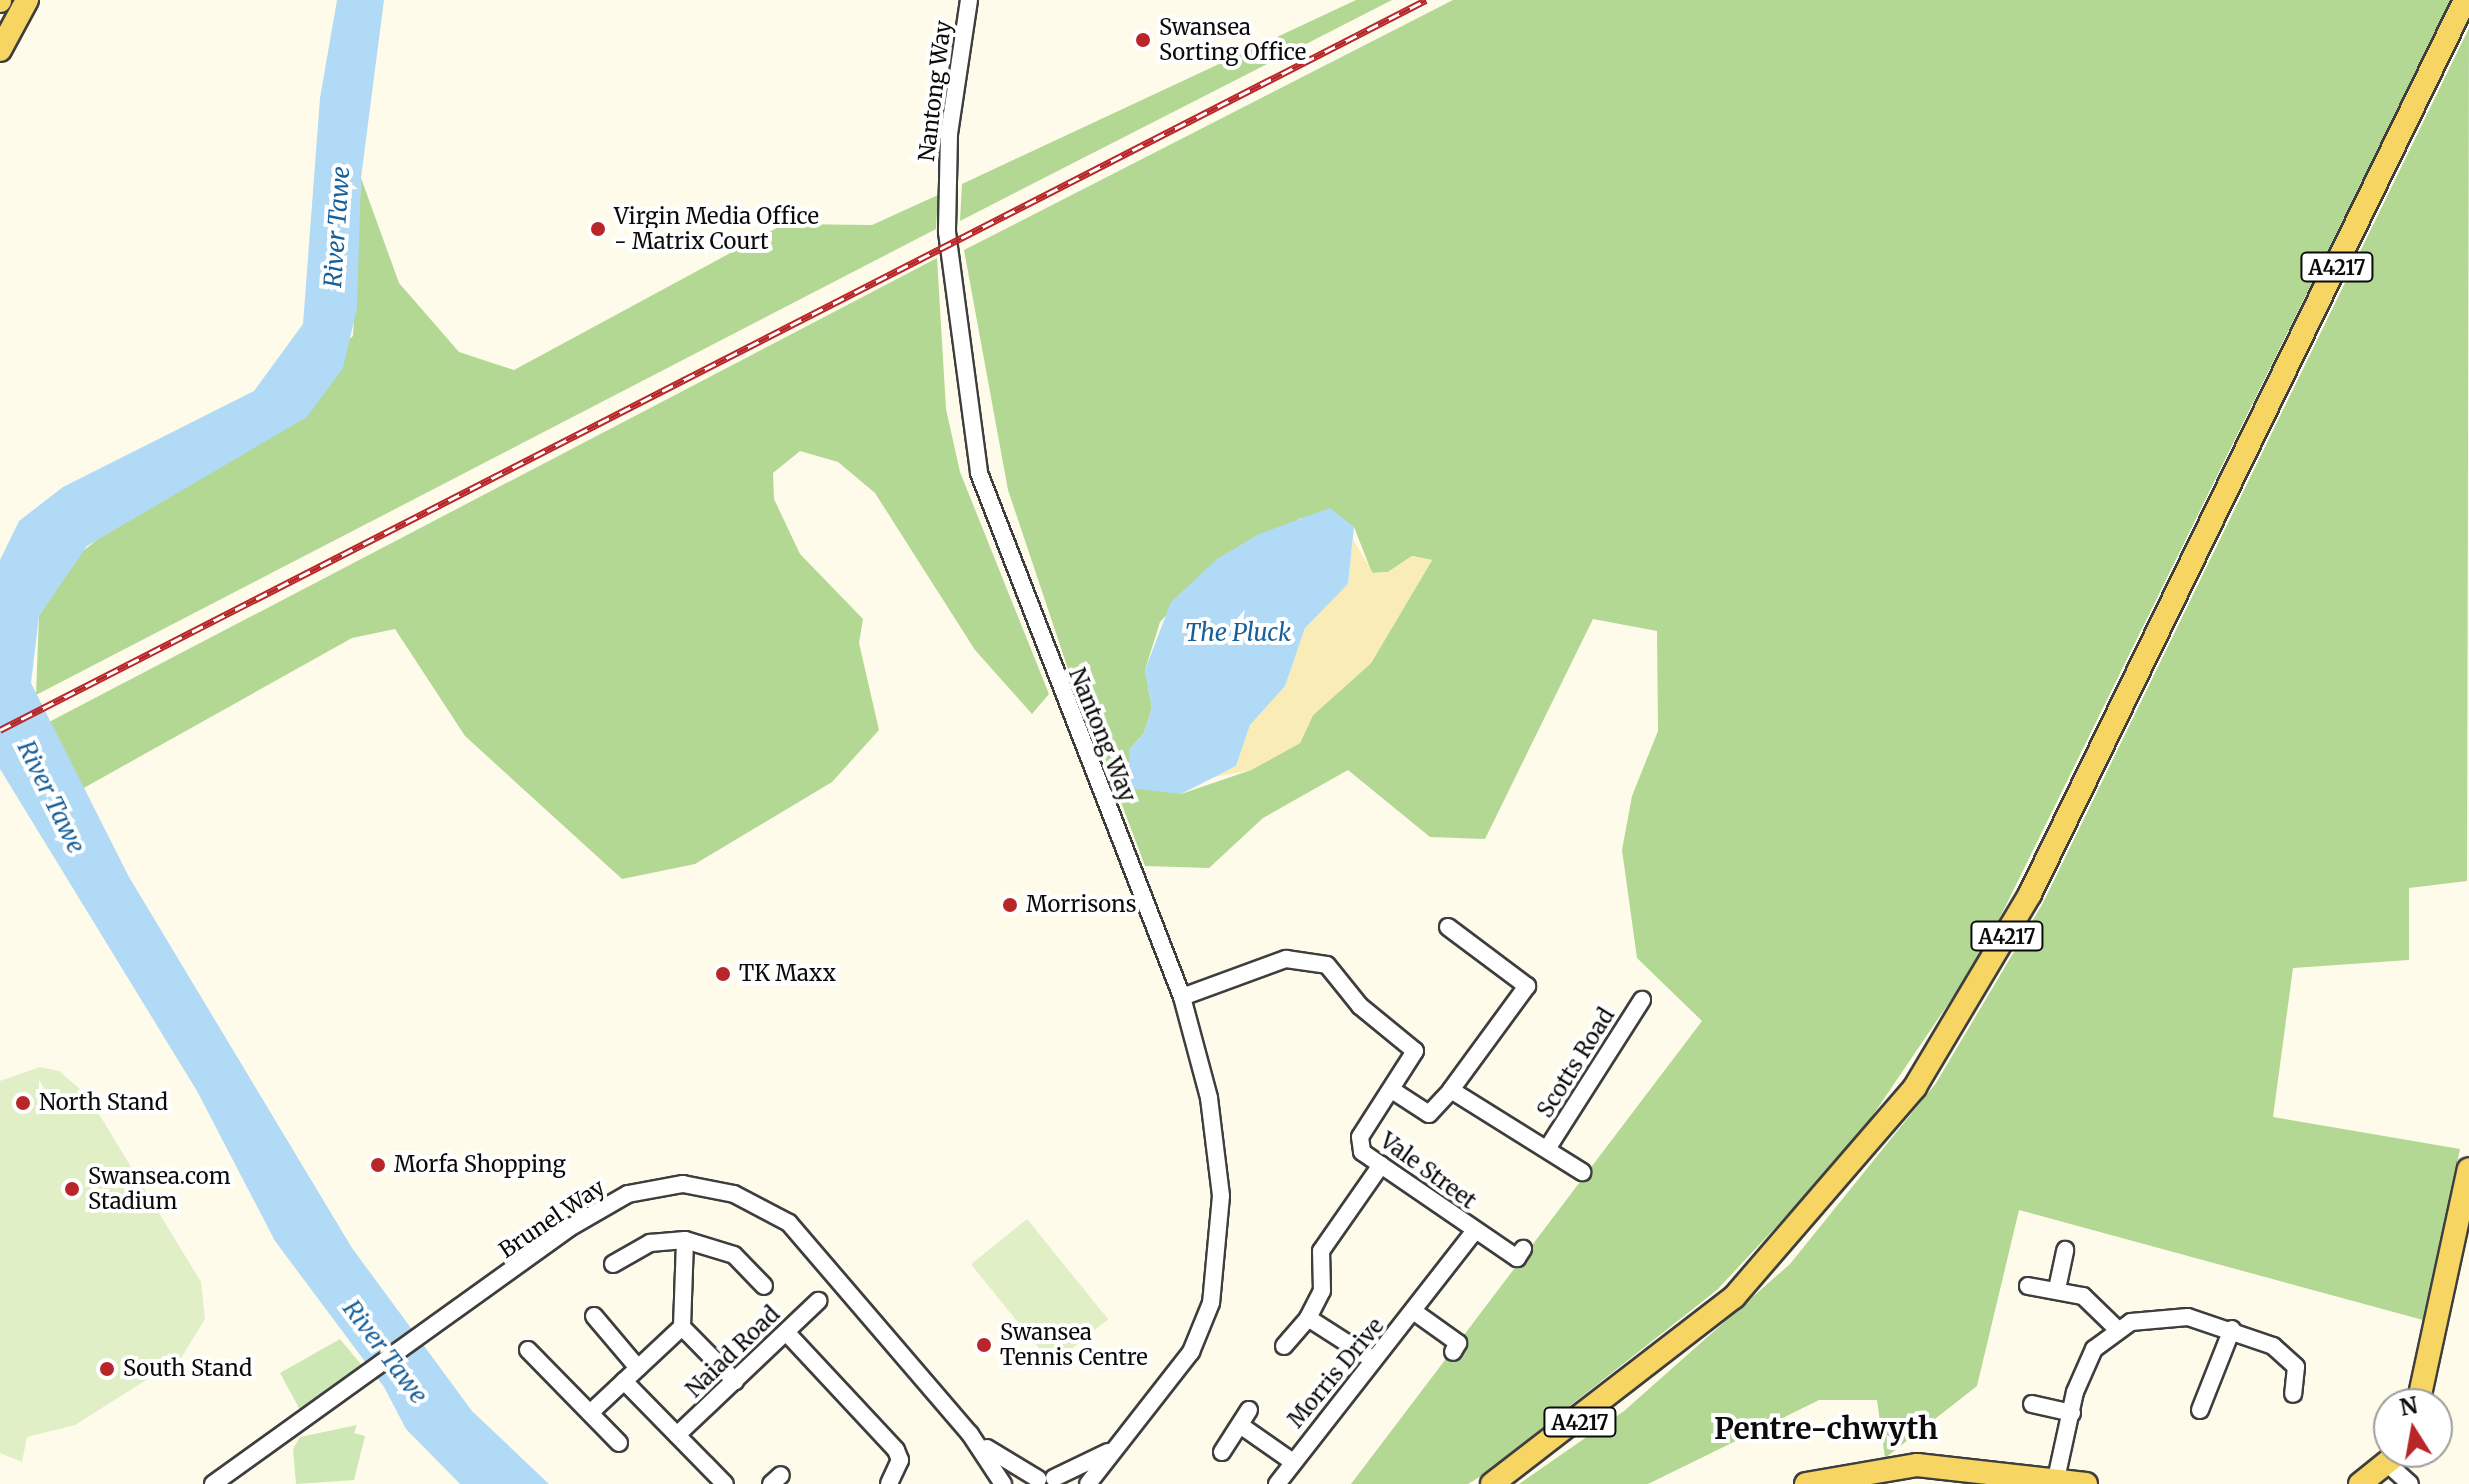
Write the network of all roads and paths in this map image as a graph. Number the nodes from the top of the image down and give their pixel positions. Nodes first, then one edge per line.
1 (27, 0) edge
2 (969, 0) edge
3 (2465, 0) edge
4 (0, 50) edge
5 (1448, 927) dead end
6 (1182, 997) junction
7 (1642, 1000) dead end
8 (1392, 1090) junction
9 (1451, 1090) junction
10 (1547, 1149) junction
11 (1381, 1165) junction
12 (2469, 1169) edge
13 (1582, 1172) dead end
14 (1475, 1231) junction
15 (685, 1240) junction
16 (1523, 1249) dead end
17 (2065, 1250) dead end
18 (613, 1264) dead end
19 (764, 1286) dead end
20 (2028, 1286) dead end
21 (2057, 1289) junction
22 (818, 1301) dead end
23 (1416, 1313) junction
24 (594, 1316) dead end
25 (1308, 1318) junction
26 (682, 1327) junction
27 (2117, 1329) junction
28 (2232, 1329) junction
29 (786, 1332) junction
30 (1284, 1346) dead end
31 (528, 1350) dead end
32 (1453, 1352) dead end
33 (1372, 1359) junction
34 (638, 1368) junction
35 (624, 1381) junction
36 (735, 1381) junction
37 (2421, 1388) edge
38 (2293, 1394) dead end
39 (2032, 1404) dead end
40 (2200, 1410) dead end
41 (590, 1413) junction
42 (2072, 1413) junction
43 (970, 1434) junction
44 (677, 1435) junction
45 (619, 1443) dead end
46 (1109, 1452) junction
47 (1222, 1452) dead end
48 (1293, 1462) junction
49 (2381, 1468) edge
50 (2056, 1479) junction
51 (1047, 1481) edge
52 (213, 1484) edge
53 (725, 1484) edge
54 (889, 1484) edge
55 (1003, 1484) edge
56 (1088, 1484) edge
57 (1277, 1484) edge
58 (1492, 1484) edge
59 (1806, 1484) edge
60 (2086, 1484) edge
61 (2360, 1484) edge

1 - 4 main road
2 - 6 street, Nantong Way
3 - 58 main road, A4217
5 - 9 street
6 - 8 street, Vale Street
6 - 46 street, Nantong Way
7 - 10 street, Scotts Road
8 - 9 street
8 - 11 street, Vale Street
9 - 10 street, Scotts Road
10 - 13 street, Scotts Road
11 - 14 street, Vale Street
11 - 25 street
12 - 37 main road
14 - 16 street, Vale Street
14 - 23 street, Morris Drive
15 - 18 street
15 - 19 street
15 - 26 street
17 - 21 street
20 - 21 street
21 - 27 street
22 - 29 street, Naiad Road
23 - 32 street, Morris Drive
23 - 33 street, Morris Drive
24 - 34 street
25 - 30 street
25 - 33 street
26 - 34 street
26 - 36 street
27 - 28 street
27 - 42 street
28 - 38 street
28 - 40 street
29 - 36 street, Naiad Road
29 - 54 street
31 - 41 street
33 - 48 street, Morris Drive
34 - 35 street
35 - 41 street
35 - 44 street
36 - 44 street, Naiad Road
39 - 42 street
41 - 45 street
42 - 50 street
43 - 51 street, Brunel Way
43 - 52 street, Brunel Way
43 - 55 street, Brunel Way
44 - 53 street
46 - 51 street, Nantong Way
46 - 56 street, Nantong Way
47 - 48 street, Morris Drive
48 - 57 street, Morris Drive
49 - 61 main road
50 - 59 main road
50 - 60 main road

